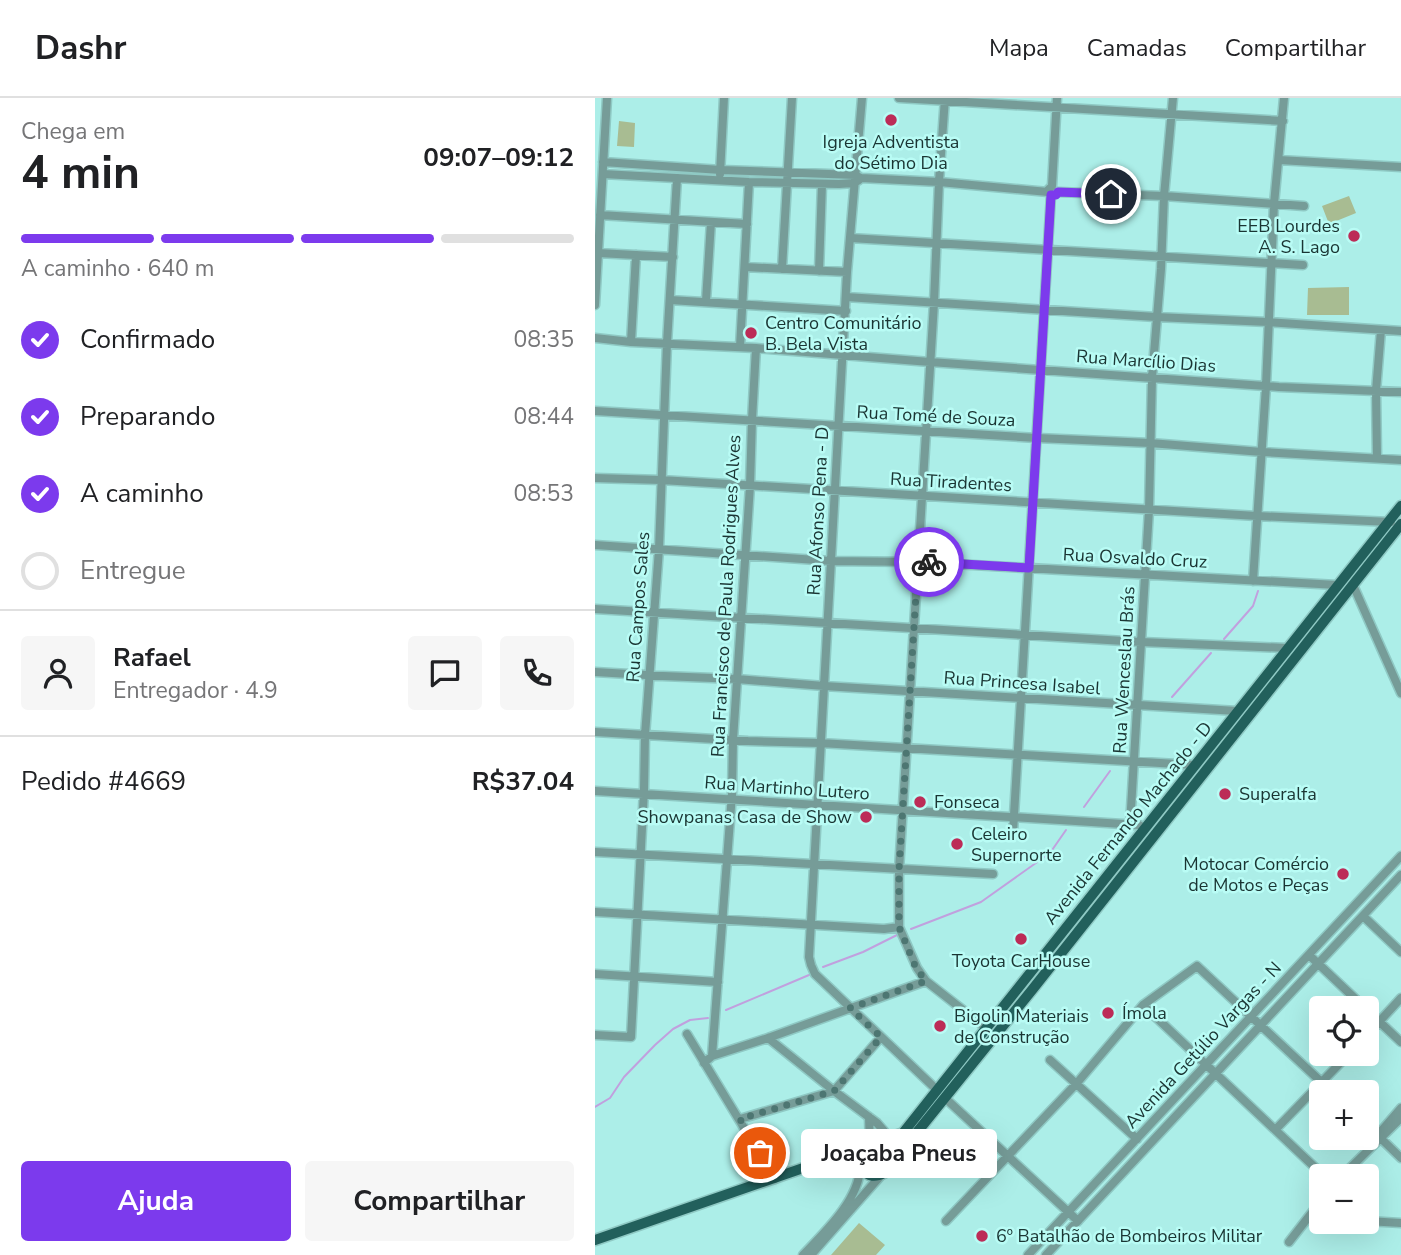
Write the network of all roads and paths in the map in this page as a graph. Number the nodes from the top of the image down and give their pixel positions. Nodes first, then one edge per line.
1 (607, 98) edge
2 (725, 98) edge
3 (792, 98) edge
4 (862, 98) edge
5 (899, 98) edge
6 (1057, 98) edge
7 (1173, 98) edge
8 (1284, 98) edge
9 (945, 99) edge
10 (1057, 108) junction
11 (1172, 115) junction
12 (1283, 121) junction
13 (1279, 160) junction
14 (603, 162) junction
15 (1401, 167) edge
16 (720, 170) junction
17 (603, 174) junction
18 (677, 178) junction
19 (787, 178) junction
20 (857, 179) junction
21 (720, 181) junction
22 (749, 182) junction
23 (939, 182) junction
24 (822, 184) junction
25 (1052, 191) junction
26 (1164, 196) junction
27 (1274, 204) junction
28 (1304, 206) dead end
29 (600, 215) junction
30 (675, 220) junction
31 (711, 222) junction
32 (747, 224) junction
33 (850, 238) junction
34 (937, 243) junction
35 (1048, 250) junction
36 (598, 253) junction
37 (636, 255) junction
38 (673, 257) junction
39 (1161, 257) junction
40 (1272, 264) junction
41 (1303, 265) dead end
42 (745, 267) junction
43 (782, 269) junction
44 (819, 271) junction
45 (847, 272) junction
46 (846, 297) junction
47 (670, 300) junction
48 (706, 301) junction
49 (934, 303) junction
50 (741, 304) junction
51 (595, 305) edge
52 (845, 310) junction
53 (1044, 310) junction
54 (1156, 317) junction
55 (1268, 322) junction
56 (1381, 330) junction
57 (1401, 331) edge
58 (595, 338) edge
59 (631, 342) junction
60 (667, 343) junction
61 (740, 347) junction
62 (756, 348) junction
63 (843, 356) junction
64 (930, 362) junction
65 (1041, 370) junction
66 (1152, 377) junction
67 (1266, 386) junction
68 (1376, 391) junction
69 (1401, 392) edge
70 (595, 411) edge
71 (664, 416) junction
72 (752, 421) junction
73 (839, 426) junction
74 (926, 431) junction
75 (1037, 438) junction
76 (1150, 443) junction
77 (1262, 452) junction
78 (1377, 458) junction
79 (1401, 460) edge
80 (595, 478) edge
81 (661, 480) junction
82 (750, 486) junction
83 (835, 491) junction
84 (922, 496) junction
85 (1033, 503) junction
86 (1401, 506) edge
87 (1149, 510) junction
88 (1258, 516) junction
89 (1388, 522) junction
90 (1401, 523) edge
91 (595, 545) edge
92 (659, 549) junction
93 (746, 555) junction
94 (831, 561) junction
95 (918, 562) junction
96 (1029, 568) junction
97 (1145, 575) junction
98 (1253, 581) junction
99 (1338, 585) junction
100 (1353, 585) junction
101 (595, 608) edge
102 (654, 613) junction
103 (742, 618) junction
104 (827, 623) junction
105 (914, 628) junction
106 (1025, 635) junction
107 (1141, 642) junction
108 (1287, 648) junction
109 (595, 671) edge
110 (649, 675) junction
111 (737, 679) junction
112 (824, 687) junction
113 (911, 692) junction
114 (1401, 693) edge
115 (1021, 699) junction
116 (1137, 706) junction
117 (1237, 711) junction
118 (595, 732) edge
119 (645, 735) junction
120 (1219, 735) junction
121 (733, 740) junction
122 (820, 743) junction
123 (907, 748) junction
124 (1017, 754) junction
125 (1214, 759) junction
126 (1134, 762) junction
127 (1194, 765) junction
128 (595, 792) edge
129 (644, 794) junction
130 (731, 800) junction
131 (817, 805) junction
132 (903, 811) junction
133 (1014, 818) junction
134 (1130, 825) junction
135 (1145, 828) junction
136 (1013, 832) dead end
137 (1154, 834) junction
138 (595, 852) edge
139 (641, 854) junction
140 (1400, 858) edge
141 (726, 859) junction
142 (813, 865) junction
143 (899, 870) junction
144 (993, 874) dead end
145 (1401, 876) edge
146 (1093, 892) junction
147 (1103, 901) junction
148 (595, 912) edge
149 (638, 915) junction
150 (1363, 916) junction
151 (722, 920) junction
152 (810, 925) junction
153 (899, 927) junction
154 (1401, 952) edge
155 (1308, 955) junction
156 (1318, 964) junction
157 (595, 974) edge
158 (634, 977) junction
159 (926, 981) junction
160 (718, 982) junction
161 (1352, 996) edge
162 (1401, 998) edge
163 (1143, 1005) junction
164 (850, 1008) junction
165 (1251, 1016) junction
166 (1379, 1021) joint
167 (1261, 1025) junction
168 (986, 1028) junction
169 (687, 1034) dead end
170 (595, 1035) edge
171 (995, 1036) junction
172 (881, 1037) junction
173 (768, 1038) junction
174 (1401, 1042) edge
175 (712, 1056) junction
176 (1050, 1059) dead end
177 (704, 1063) junction
178 (1206, 1064) junction
179 (1338, 1066) edge
180 (1216, 1073) junction
181 (1319, 1080) edge
182 (1325, 1080) edge
183 (1077, 1083) junction
184 (834, 1091) junction
185 (941, 1094) junction
186 (1309, 1096) edge
187 (1401, 1108) edge
188 (869, 1117) junction
189 (1401, 1118) edge
190 (740, 1119) junction
191 (1276, 1129) junction
192 (1379, 1136) edge
193 (1379, 1137) edge
194 (885, 1139) junction
195 (1137, 1139) junction
196 (1379, 1141) edge
197 (867, 1146) junction
198 (1367, 1150) edge
199 (887, 1151) junction
200 (1008, 1156) junction
201 (835, 1157) junction
202 (1401, 1158) edge
203 (1312, 1164) edge
204 (1353, 1164) edge
205 (860, 1168) junction
206 (886, 1170) junction
207 (775, 1179) junction
208 (1068, 1212) junction
209 (1309, 1217) edge
210 (1078, 1221) junction
211 (946, 1222) dead end
212 (1379, 1222) edge
213 (1401, 1223) edge
214 (834, 1224) junction
215 (595, 1240) edge
216 (1289, 1242) dead end
217 (803, 1255) edge
218 (811, 1255) edge
219 (1028, 1255) edge
220 (1046, 1255) edge

1 - 14 street
2 - 16 street
3 - 19 street
4 - 20 street, Rua Afonso Pena - D
5 - 9 street
6 - 10 street
7 - 11 street, Rua Wenceslau Brás
8 - 12 street
9 - 10 street
9 - 23 street
10 - 11 street
10 - 25 street
11 - 12 street
11 - 26 street, Rua Wenceslau Brás
12 - 13 street
13 - 15 street
13 - 27 street
14 - 16 street
14 - 17 street
16 - 19 street
16 - 21 street
17 - 18 street
17 - 29 street
18 - 21 street
18 - 30 street, Rua Campos Sales
19 - 20 street
19 - 22 street
19 - 24 street
19 - 43 street
20 - 23 street
20 - 24 street
20 - 33 street, Rua Afonso Pena - D
21 - 22 street
22 - 32 street
23 - 25 street
23 - 34 street
24 - 44 street
25 - 26 street
25 - 35 street
26 - 27 street
26 - 39 street, Rua Wenceslau Brás
27 - 28 street
27 - 40 street
29 - 30 street
29 - 36 street
30 - 31 street
30 - 38 street, Rua Campos Sales
31 - 32 street
31 - 48 street
32 - 42 street
33 - 34 street
33 - 45 street, Rua Afonso Pena - D
34 - 35 street
34 - 49 street
35 - 39 street
35 - 53 street
36 - 37 street
36 - 51 street
37 - 38 street
37 - 59 street
38 - 47 street, Rua Campos Sales
39 - 40 street
39 - 54 street, Rua Wenceslau Brás
40 - 41 street
40 - 55 street
42 - 43 street
42 - 50 street
43 - 44 street
44 - 45 street
45 - 46 street, Rua Afonso Pena - D
46 - 49 street
46 - 52 street, Rua Afonso Pena - D
47 - 48 street
47 - 60 street, Rua Campos Sales
48 - 50 street
49 - 53 street
49 - 64 street
50 - 52 street
50 - 61 street
52 - 63 street, Rua Afonso Pena - D
53 - 54 street
53 - 65 street
54 - 55 street
54 - 66 street, Rua Wenceslau Brás
55 - 56 street
55 - 67 street
56 - 57 street
56 - 68 street
58 - 59 street, Rua Marcílio Dias
59 - 60 street, Rua Marcílio Dias
60 - 61 street, Rua Marcílio Dias
60 - 71 street, Rua Campos Sales
61 - 62 street, Rua Marcílio Dias
62 - 63 street, Rua Marcílio Dias
62 - 72 street, Rua Francisco de Paula Rodrigues Alves
63 - 64 street, Rua Marcílio Dias
63 - 73 street, Rua Afonso Pena - D
64 - 65 street, Rua Marcílio Dias
64 - 74 street
65 - 66 street, Rua Marcílio Dias
65 - 75 street
66 - 67 street, Rua Marcílio Dias
66 - 76 street, Rua Wenceslau Brás
67 - 68 street, Rua Marcílio Dias
67 - 77 street
68 - 69 street, Rua Marcílio Dias
68 - 78 street
70 - 71 street, Rua Tomé de Souza
71 - 72 street, Rua Tomé de Souza
71 - 81 street, Rua Campos Sales
72 - 73 street, Rua Tomé de Souza
72 - 82 street, Rua Francisco de Paula Rodrigues Alves
73 - 74 street, Rua Tomé de Souza
73 - 83 street, Rua Afonso Pena - D
74 - 75 street, Rua Tomé de Souza
74 - 84 street
75 - 76 street, Rua Tomé de Souza
75 - 85 street
76 - 77 street, Rua Tomé de Souza
76 - 87 street, Rua Wenceslau Brás
77 - 78 street, Rua Tomé de Souza
77 - 88 street
78 - 79 street, Rua Tomé de Souza
80 - 81 street, Rua Tiradentes
81 - 82 street, Rua Tiradentes
81 - 92 street, Rua Campos Sales
82 - 83 street, Rua Tiradentes
82 - 93 street, Rua Francisco de Paula Rodrigues Alves
83 - 84 street, Rua Tiradentes
83 - 94 street, Rua Afonso Pena - D
84 - 85 street, Rua Tiradentes
84 - 95 street
85 - 87 street, Rua Tiradentes
85 - 96 street
86 - 89 main road, Avenida Fernando Machado - D
87 - 88 street, Rua Tiradentes
87 - 97 street, Rua Wenceslau Brás
88 - 89 street, Rua Tiradentes
88 - 98 street
89 - 90 street, Rua Tiradentes
89 - 99 main road, Avenida Fernando Machado - D
90 - 100 main road, Avenida Fernando Machado - D
91 - 92 street, Rua Osvaldo Cruz
92 - 93 street, Rua Osvaldo Cruz
92 - 102 street, Rua Campos Sales
93 - 94 street, Rua Osvaldo Cruz
93 - 103 street, Rua Francisco de Paula Rodrigues Alves
94 - 95 street, Rua Osvaldo Cruz
94 - 104 street, Rua Afonso Pena - D
95 - 96 street, Rua Osvaldo Cruz
95 - 105 street
96 - 97 street, Rua Osvaldo Cruz
96 - 106 street
97 - 98 street, Rua Osvaldo Cruz
97 - 107 street, Rua Wenceslau Brás
98 - 99 street, Rua Osvaldo Cruz
99 - 108 main road, Avenida Fernando Machado - D
100 - 114 street
100 - 125 main road, Avenida Fernando Machado - D
101 - 102 street
102 - 103 street
102 - 110 street, Rua Campos Sales
103 - 104 street
103 - 111 street, Rua Francisco de Paula Rodrigues Alves
104 - 105 street
104 - 112 street, Rua Afonso Pena - D
105 - 106 street
105 - 113 street
106 - 107 street
106 - 115 street
107 - 108 street
107 - 116 street, Rua Wenceslau Brás
108 - 117 main road, Avenida Fernando Machado - D
109 - 110 street, Rua Princesa Isabel
110 - 111 street, Rua Princesa Isabel
110 - 119 street, Rua Campos Sales
111 - 112 street, Rua Princesa Isabel
111 - 121 street, Rua Francisco de Paula Rodrigues Alves
112 - 113 street, Rua Princesa Isabel
112 - 122 street, Rua Afonso Pena - D
113 - 115 street, Rua Princesa Isabel
113 - 123 street
115 - 116 street, Rua Princesa Isabel
115 - 124 street
116 - 117 street, Rua Princesa Isabel
116 - 126 street, Rua Wenceslau Brás
117 - 120 main road, Avenida Fernando Machado - D
118 - 119 street
119 - 121 street
119 - 129 street, Rua Campos Sales
120 - 125 main road
120 - 127 main road, Avenida Fernando Machado - D
121 - 122 street
121 - 130 street, Rua Francisco de Paula Rodrigues Alves
122 - 123 street
122 - 131 street, Rua Afonso Pena - D
123 - 124 street
123 - 132 street
124 - 126 street
124 - 133 street
125 - 137 main road, Avenida Fernando Machado - D
126 - 127 street
126 - 134 street, Rua Wenceslau Brás
127 - 135 main road, Avenida Fernando Machado - D
128 - 129 street, Rua Martinho Lutero
129 - 130 street, Rua Martinho Lutero
129 - 139 street, Rua Campos Sales
130 - 131 street, Rua Martinho Lutero
130 - 141 street, Rua Francisco de Paula Rodrigues Alves
131 - 132 street, Rua Martinho Lutero
131 - 142 street, Rua Afonso Pena - D
132 - 133 street, Rua Martinho Lutero
132 - 143 street
133 - 134 street, Rua Martinho Lutero
133 - 136 street
134 - 135 street, Rua Martinho Lutero
135 - 137 main road
135 - 146 main road, Avenida Fernando Machado - D
137 - 147 main road, Avenida Fernando Machado - D
138 - 139 street
139 - 141 street
139 - 149 street, Rua Campos Sales
140 - 155 street, Avenida Getúlio Vargas - N
141 - 142 street
141 - 151 street, Rua Francisco de Paula Rodrigues Alves
142 - 143 street
142 - 152 street, Rua Afonso Pena - D
143 - 144 street
143 - 153 street
145 - 150 street, Avenida Getúlio Vargas - N
146 - 147 main road
146 - 168 main road, Avenida Fernando Machado - D
147 - 171 main road, Avenida Fernando Machado - D
148 - 149 street
149 - 151 street
149 - 158 street, Rua Campos Sales
150 - 154 street
150 - 156 street, Avenida Getúlio Vargas - N
151 - 152 street
151 - 160 street, Rua Francisco de Paula Rodrigues Alves
152 - 153 street
152 - 164 street, Rua Afonso Pena - D
153 - 159 street
155 - 156 street
155 - 165 street, Avenida Getúlio Vargas - N
156 - 161 street
156 - 167 street, Avenida Getúlio Vargas - N
157 - 158 street
158 - 160 street
158 - 170 street, Rua Campos Sales
159 - 164 street
159 - 168 street
160 - 175 street, Rua Francisco de Paula Rodrigues Alves
162 - 166 street
163 - 165 street
163 - 178 street
163 - 183 street
164 - 172 street, Rua Afonso Pena - D
164 - 173 street
165 - 167 street
165 - 178 street, Avenida Getúlio Vargas - N
166 - 174 street
167 - 180 street, Avenida Getúlio Vargas - N
167 - 181 street
168 - 171 main road
168 - 185 main road, Avenida Fernando Machado - D
169 - 177 street
171 - 185 main road, Avenida Fernando Machado - D
172 - 184 street
172 - 185 street, Rua Afonso Pena - D
173 - 175 street
173 - 184 street
175 - 177 street
176 - 183 street
177 - 190 street
178 - 180 street
178 - 195 street, Avenida Getúlio Vargas - N
179 - 182 street
180 - 191 street
180 - 210 street, Avenida Getúlio Vargas - N
183 - 195 street
183 - 200 street
184 - 188 street
184 - 190 street
185 - 194 main road, Avenida Fernando Machado - D
185 - 200 street, Rua Afonso Pena - D
185 - 206 main road, Avenida Fernando Machado - D
186 - 191 street
187 - 192 street
188 - 194 street
188 - 197 street
189 - 193 street
190 - 207 street
191 - 203 street
194 - 197 main road, Avenida Fernando Machado - D
194 - 199 street
195 - 208 street, Avenida Getúlio Vargas - N
196 - 202 street
197 - 199 main road
197 - 201 main road, Avenida Fernando Machado - D
197 - 205 main road
198 - 204 street
199 - 206 main road
200 - 208 street, Rua Afonso Pena - D
200 - 211 street
201 - 205 main road
201 - 207 main road, Avenida Fernando Machado - D
205 - 206 main road
205 - 214 street, Avenida Fernando Machado - D
206 - 214 street, Avenida Fernando Machado - D
207 - 215 main road, Avenida Fernando Machado - D
208 - 210 street, Rua Afonso Pena - D
208 - 219 street, Avenida Getúlio Vargas - N
209 - 216 street
210 - 220 street, Avenida Getúlio Vargas - N
212 - 213 street
214 - 217 street, Avenida Fernando Machado - D
214 - 218 street, Avenida Fernando Machado - D

